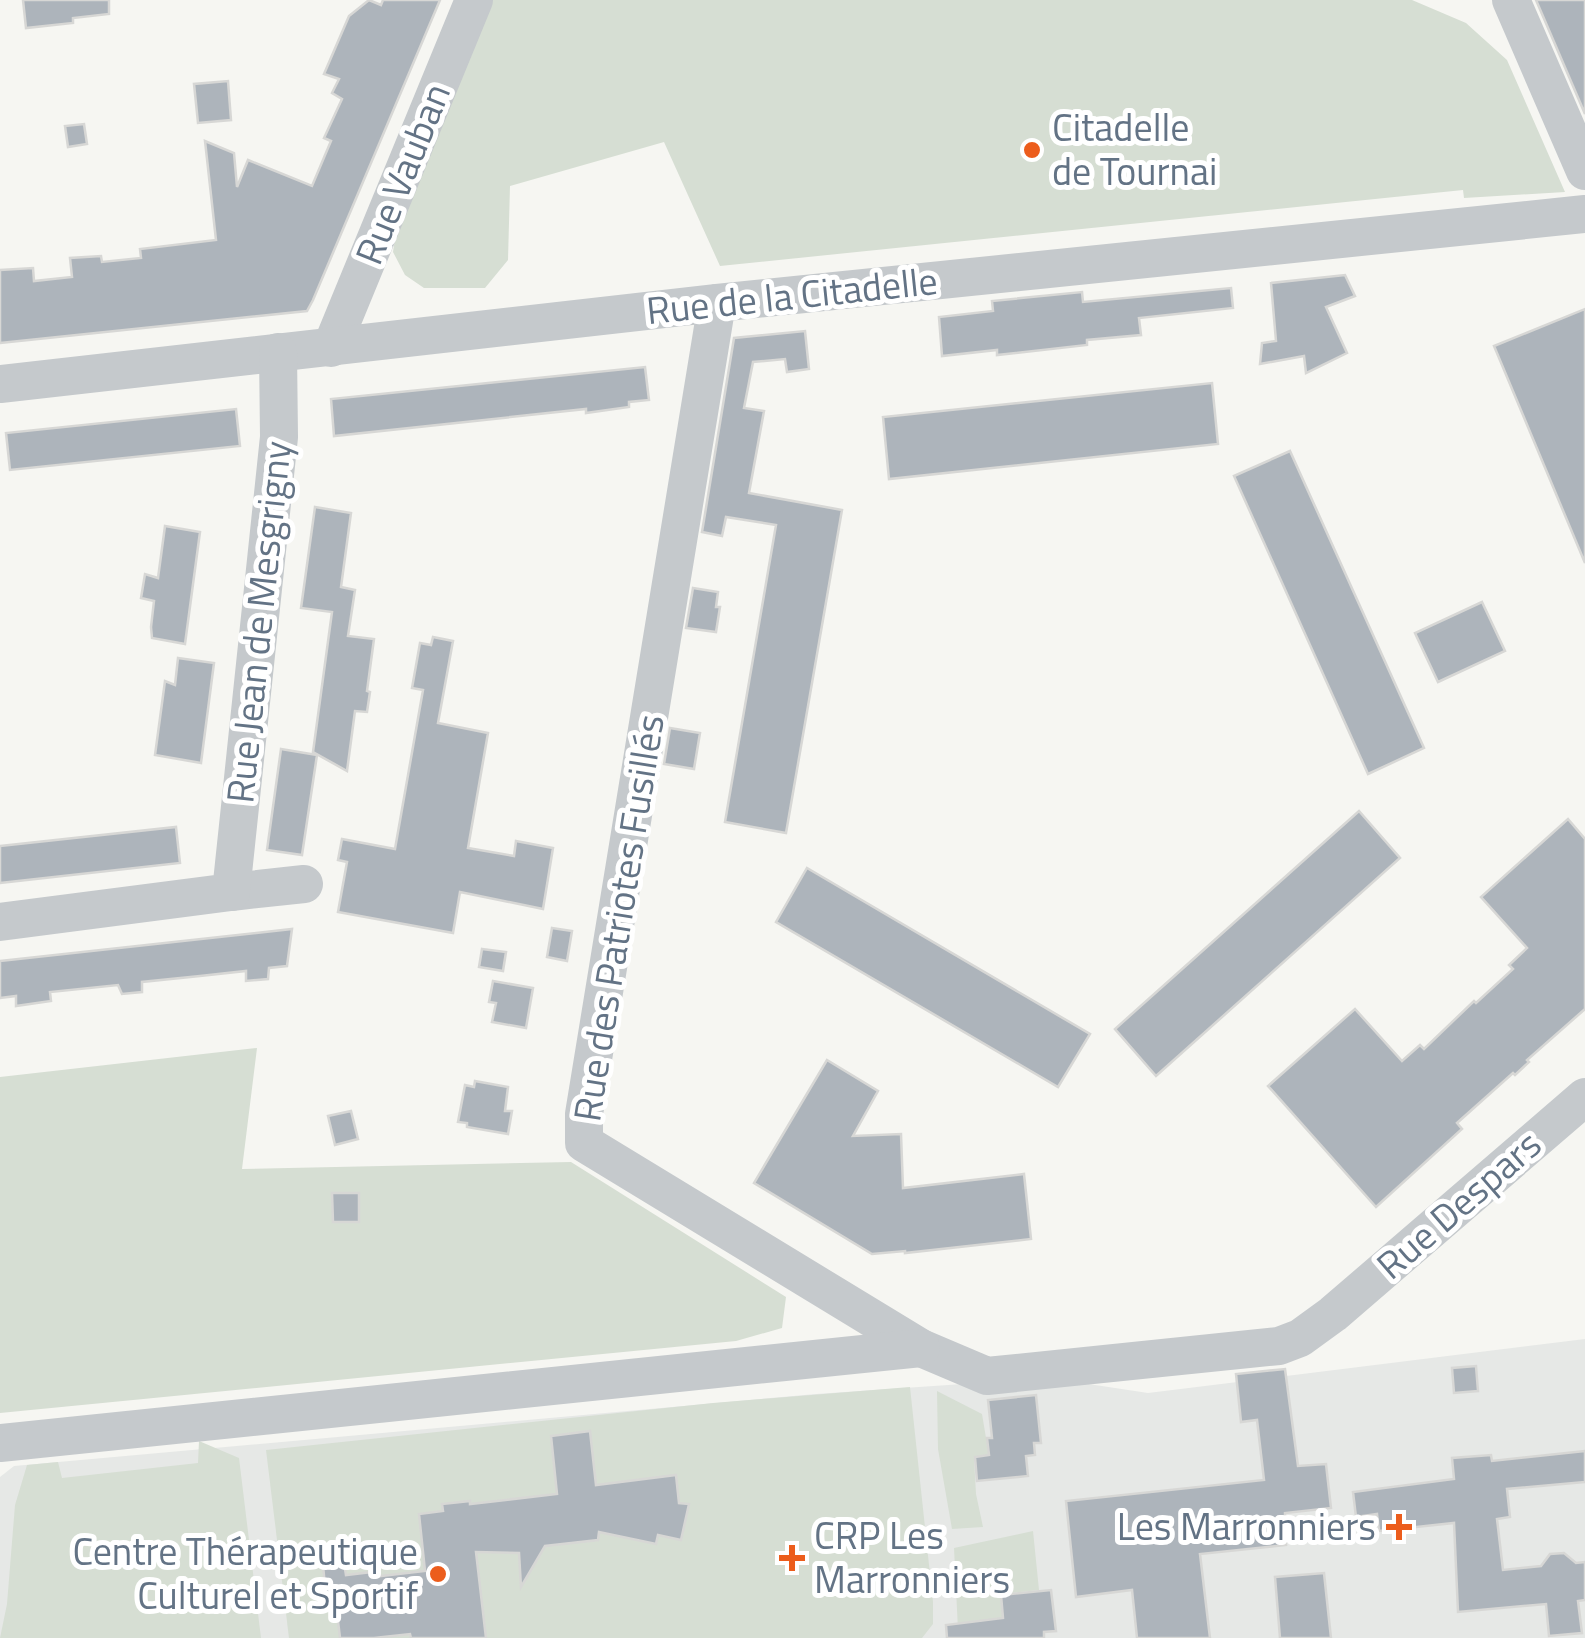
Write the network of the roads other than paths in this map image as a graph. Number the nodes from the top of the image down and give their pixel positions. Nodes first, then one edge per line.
1 (474, 0) edge
2 (1511, 0) edge
3 (1585, 170) edge
4 (1585, 214) edge
5 (717, 303) junction
6 (331, 348) junction
7 (278, 352) junction
8 (0, 384) edge
9 (304, 884) dead end
10 (231, 892) junction
11 (0, 922) edge
12 (1585, 1097) edge
13 (1333, 1314) joint
14 (921, 1348) junction
15 (0, 1442) edge

1 - 6 street, Rue Vauban
2 - 3 street
4 - 5 street, Rue de la Citadelle
5 - 6 street, Rue de la Citadelle
5 - 14 street, Rue des Patriotes Fusillés
6 - 7 street, Rue de la Citadelle
7 - 8 street, Rue de la Citadelle
7 - 10 street, Rue Jean de Mesgrigny
9 - 10 street
10 - 11 street
12 - 13 street, Rue Despars
13 - 14 street, Rue des Patriotes Fusillés
14 - 15 street, Rue des Patriotes Fusillés

